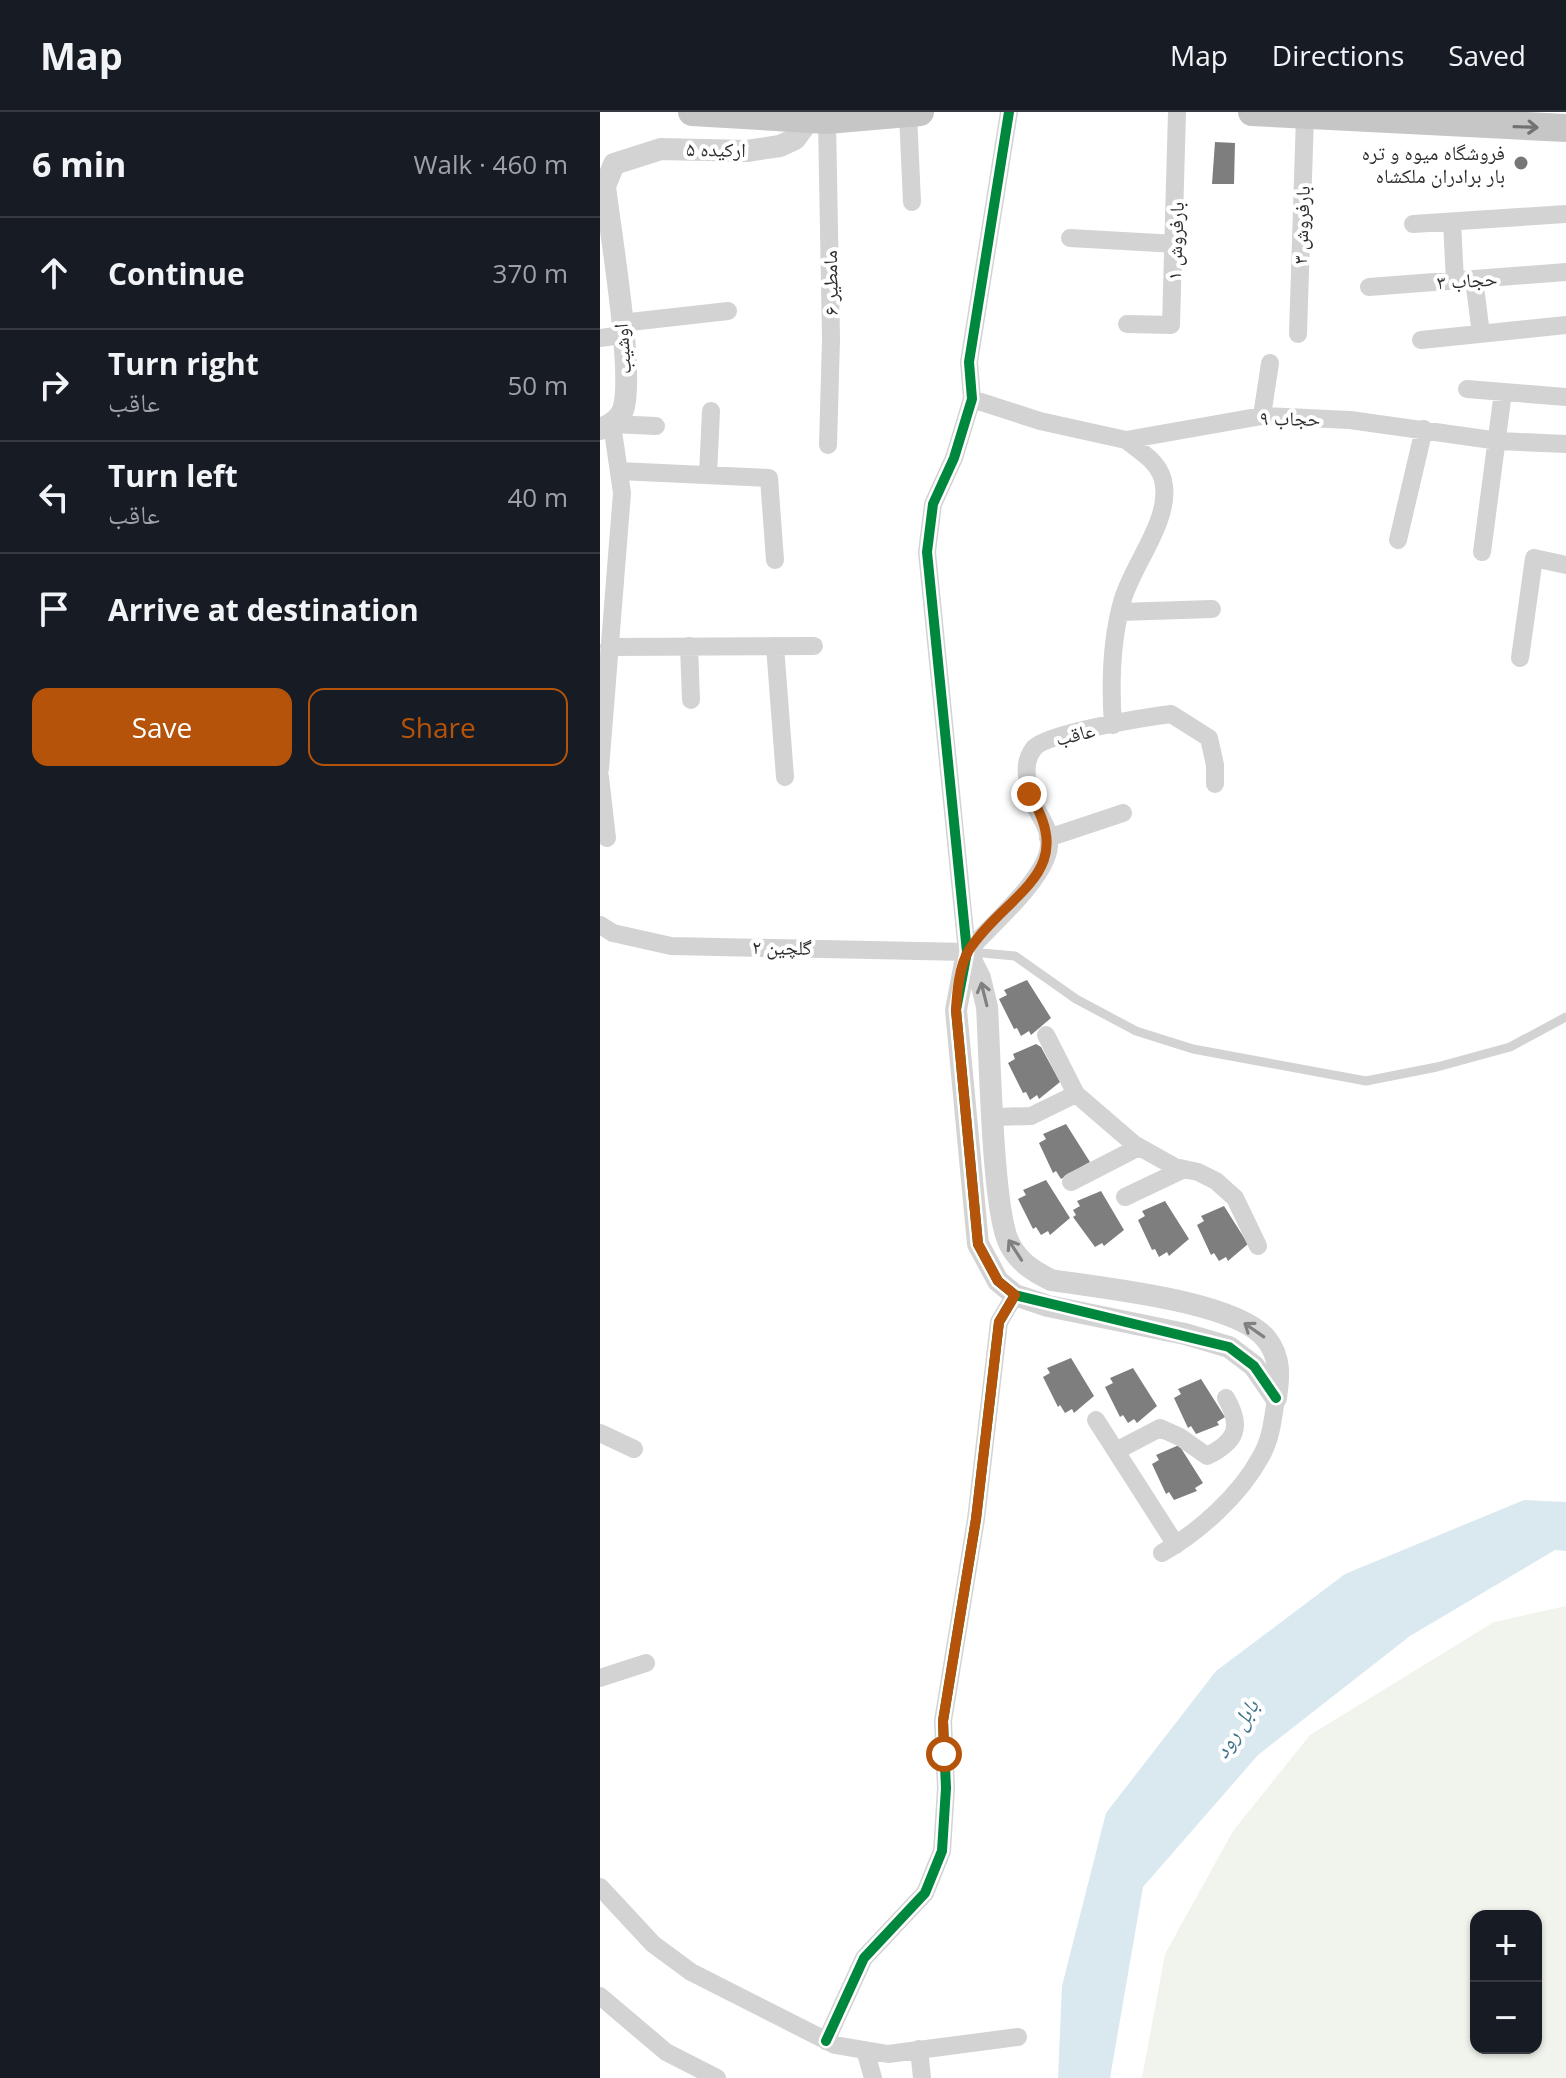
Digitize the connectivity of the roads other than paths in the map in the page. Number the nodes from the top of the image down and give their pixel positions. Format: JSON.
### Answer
{"nodes":[{"id":1,"x":692,"y":112,"type":"edge"},
{"id":2,"x":1009,"y":112,"type":"edge"},
{"id":3,"x":1177,"y":112,"type":"edge"},
{"id":4,"x":1252,"y":112,"type":"edge"},
{"id":5,"x":914,"y":113,"type":"edge"},
{"id":6,"x":1305,"y":116,"type":"junction"},
{"id":7,"x":818,"y":120,"type":"junction"},
{"id":8,"x":1566,"y":128,"type":"edge"},
{"id":9,"x":607,"y":164,"type":"edge"},
{"id":10,"x":603,"y":200,"type":"edge"},
{"id":11,"x":912,"y":202,"type":"dead end"},
{"id":12,"x":1566,"y":214,"type":"edge"},
{"id":13,"x":1452,"y":222,"type":"junction"},
{"id":14,"x":1413,"y":224,"type":"dead end"},
{"id":15,"x":1070,"y":238,"type":"dead end"},
{"id":16,"x":1176,"y":244,"type":"junction"},
{"id":17,"x":1566,"y":272,"type":"edge"},
{"id":18,"x":1464,"y":280,"type":"junction"},
{"id":19,"x":1369,"y":287,"type":"dead end"},
{"id":20,"x":728,"y":311,"type":"dead end"},
{"id":21,"x":1127,"y":324,"type":"dead end"},
{"id":22,"x":1566,"y":325,"type":"edge"},
{"id":23,"x":614,"y":332,"type":"edge"},
{"id":24,"x":1298,"y":334,"type":"dead end"},
{"id":25,"x":1481,"y":334,"type":"junction"},
{"id":26,"x":1421,"y":340,"type":"dead end"},
{"id":27,"x":1270,"y":363,"type":"dead end"},
{"id":28,"x":1467,"y":389,"type":"dead end"},
{"id":29,"x":1503,"y":392,"type":"junction"},
{"id":30,"x":1566,"y":397,"type":"edge"},
{"id":31,"x":972,"y":399,"type":"junction"},
{"id":32,"x":711,"y":411,"type":"dead end"},
{"id":33,"x":1262,"y":416,"type":"junction"},
{"id":34,"x":606,"y":426,"type":"edge"},
{"id":35,"x":656,"y":426,"type":"dead end"},
{"id":36,"x":1424,"y":429,"type":"junction"},
{"id":37,"x":1126,"y":440,"type":"junction"},
{"id":38,"x":1499,"y":441,"type":"junction"},
{"id":39,"x":1566,"y":444,"type":"edge"},
{"id":40,"x":828,"y":445,"type":"dead end"},
{"id":41,"x":619,"y":471,"type":"junction"},
{"id":42,"x":708,"y":475,"type":"junction"},
{"id":43,"x":1398,"y":540,"type":"dead end"},
{"id":44,"x":1482,"y":552,"type":"dead end"},
{"id":45,"x":775,"y":560,"type":"dead end"},
{"id":46,"x":1566,"y":565,"type":"edge"},
{"id":47,"x":1212,"y":609,"type":"dead end"},
{"id":48,"x":1120,"y":612,"type":"junction"},
{"id":49,"x":689,"y":646,"type":"junction"},
{"id":50,"x":775,"y":646,"type":"junction"},
{"id":51,"x":814,"y":646,"type":"dead end"},
{"id":52,"x":609,"y":647,"type":"junction"},
{"id":53,"x":1520,"y":658,"type":"dead end"},
{"id":54,"x":691,"y":700,"type":"dead end"},
{"id":55,"x":1113,"y":725,"type":"junction"},
{"id":56,"x":600,"y":765,"type":"edge"},
{"id":57,"x":600,"y":777,"type":"edge"},
{"id":58,"x":785,"y":777,"type":"dead end"},
{"id":59,"x":1215,"y":784,"type":"dead end"},
{"id":60,"x":1123,"y":813,"type":"dead end"},
{"id":61,"x":607,"y":838,"type":"dead end"},
{"id":62,"x":1048,"y":838,"type":"junction"},
{"id":63,"x":604,"y":934,"type":"edge"},
{"id":64,"x":967,"y":952,"type":"junction"},
{"id":65,"x":1566,"y":1017,"type":"edge"},
{"id":66,"x":1046,"y":1035,"type":"dead end"},
{"id":67,"x":1076,"y":1094,"type":"junction"},
{"id":68,"x":995,"y":1117,"type":"junction"},
{"id":69,"x":1139,"y":1147,"type":"junction"},
{"id":70,"x":1184,"y":1169,"type":"junction"},
{"id":71,"x":1071,"y":1182,"type":"dead end"},
{"id":72,"x":974,"y":1191,"type":"junction"},
{"id":73,"x":999,"y":1193,"type":"junction"},
{"id":74,"x":1125,"y":1197,"type":"dead end"},
{"id":75,"x":1258,"y":1246,"type":"dead end"},
{"id":76,"x":1015,"y":1295,"type":"junction"},
{"id":77,"x":1226,"y":1398,"type":"dead end"},
{"id":78,"x":1276,"y":1398,"type":"junction"},
{"id":79,"x":1096,"y":1420,"type":"dead end"},
{"id":80,"x":600,"y":1433,"type":"edge"},
{"id":81,"x":634,"y":1449,"type":"dead end"},
{"id":82,"x":1116,"y":1451,"type":"junction"},
{"id":83,"x":646,"y":1663,"type":"dead end"},
{"id":84,"x":600,"y":1678,"type":"edge"},
{"id":85,"x":600,"y":1887,"type":"edge"},
{"id":86,"x":600,"y":1996,"type":"edge"},
{"id":87,"x":1018,"y":2037,"type":"dead end"},
{"id":88,"x":826,"y":2041,"type":"junction"},
{"id":89,"x":919,"y":2049,"type":"junction"},
{"id":90,"x":865,"y":2050,"type":"junction"},
{"id":91,"x":697,"y":2073,"type":"edge"},
{"id":92,"x":717,"y":2078,"type":"edge"},
{"id":93,"x":873,"y":2078,"type":"edge"},
{"id":94,"x":922,"y":2078,"type":"edge"}],
"edges":[{"from":1,"to":7,"type":"main road"},
{"from":2,"to":31,"type":"street"},
{"from":3,"to":16,"type":"street","name":"بارفروش ۱"},
{"from":4,"to":6,"type":"main road"},
{"from":5,"to":7,"type":"main road"},
{"from":5,"to":11,"type":"street"},
{"from":6,"to":8,"type":"main road","one_way":true},
{"from":6,"to":24,"type":"street","name":"بارفروش ۳"},
{"from":7,"to":9,"type":"street","name":"ارکیده ۵"},
{"from":7,"to":40,"type":"street","name":"مامطیر ۶"},
{"from":9,"to":10,"type":"street","name":"اوشیب"},
{"from":10,"to":23,"type":"street","name":"اوشیب"},
{"from":12,"to":13,"type":"street"},
{"from":13,"to":14,"type":"street"},
{"from":13,"to":18,"type":"street"},
{"from":15,"to":16,"type":"street"},
{"from":16,"to":21,"type":"street","name":"بارفروش ۱"},
{"from":17,"to":18,"type":"street","name":"حجاب ۳"},
{"from":18,"to":19,"type":"street","name":"حجاب ۳"},
{"from":18,"to":25,"type":"street"},
{"from":20,"to":23,"type":"street"},
{"from":22,"to":25,"type":"street"},
{"from":23,"to":34,"type":"street","name":"اوشیب"},
{"from":25,"to":26,"type":"street"},
{"from":27,"to":33,"type":"street"},
{"from":28,"to":29,"type":"street"},
{"from":29,"to":30,"type":"street"},
{"from":29,"to":38,"type":"street"},
{"from":31,"to":37,"type":"street","name":"حجاب ۹"},
{"from":31,"to":64,"type":"street"},
{"from":32,"to":42,"type":"street"},
{"from":33,"to":36,"type":"street","name":"حجاب ۹"},
{"from":33,"to":37,"type":"street","name":"حجاب ۹"},
{"from":34,"to":35,"type":"street"},
{"from":34,"to":41,"type":"street"},
{"from":36,"to":38,"type":"street","name":"حجاب ۹"},
{"from":36,"to":43,"type":"street"},
{"from":37,"to":48,"type":"street"},
{"from":38,"to":39,"type":"street","name":"حجاب ۹"},
{"from":38,"to":44,"type":"street"},
{"from":41,"to":42,"type":"street"},
{"from":41,"to":52,"type":"street"},
{"from":42,"to":45,"type":"street"},
{"from":46,"to":53,"type":"street"},
{"from":47,"to":48,"type":"street"},
{"from":48,"to":55,"type":"street"},
{"from":49,"to":50,"type":"street"},
{"from":49,"to":52,"type":"street"},
{"from":49,"to":54,"type":"street"},
{"from":50,"to":51,"type":"street"},
{"from":50,"to":58,"type":"street"},
{"from":52,"to":56,"type":"street"},
{"from":55,"to":59,"type":"street","name":"عاقب"},
{"from":55,"to":62,"type":"street","name":"عاقب"},
{"from":57,"to":61,"type":"street"},
{"from":60,"to":62,"type":"street"},
{"from":62,"to":64,"type":"street"},
{"from":63,"to":64,"type":"street","name":"گلچین ۲"},
{"from":64,"to":65,"type":"lane"},
{"from":68,"to":64,"type":"street","one_way":true},
{"from":64,"to":72,"type":"street"},
{"from":66,"to":67,"type":"street"},
{"from":67,"to":68,"type":"street"},
{"from":67,"to":69,"type":"street"},
{"from":68,"to":73,"type":"street"},
{"from":69,"to":70,"type":"street"},
{"from":69,"to":71,"type":"street"},
{"from":70,"to":74,"type":"street"},
{"from":70,"to":75,"type":"street"},
{"from":72,"to":73,"type":"street"},
{"from":72,"to":76,"type":"street"},
{"from":78,"to":73,"type":"street","one_way":true},
{"from":76,"to":78,"type":"street"},
{"from":76,"to":88,"type":"street"},
{"from":77,"to":82,"type":"street"},
{"from":78,"to":82,"type":"street"},
{"from":79,"to":82,"type":"street"},
{"from":80,"to":81,"type":"street"},
{"from":83,"to":84,"type":"street"},
{"from":85,"to":88,"type":"street"},
{"from":86,"to":91,"type":"street"},
{"from":87,"to":89,"type":"street"},
{"from":88,"to":90,"type":"street"},
{"from":89,"to":90,"type":"street"},
{"from":89,"to":94,"type":"street"},
{"from":90,"to":93,"type":"street"},
{"from":91,"to":92,"type":"street"}]}
